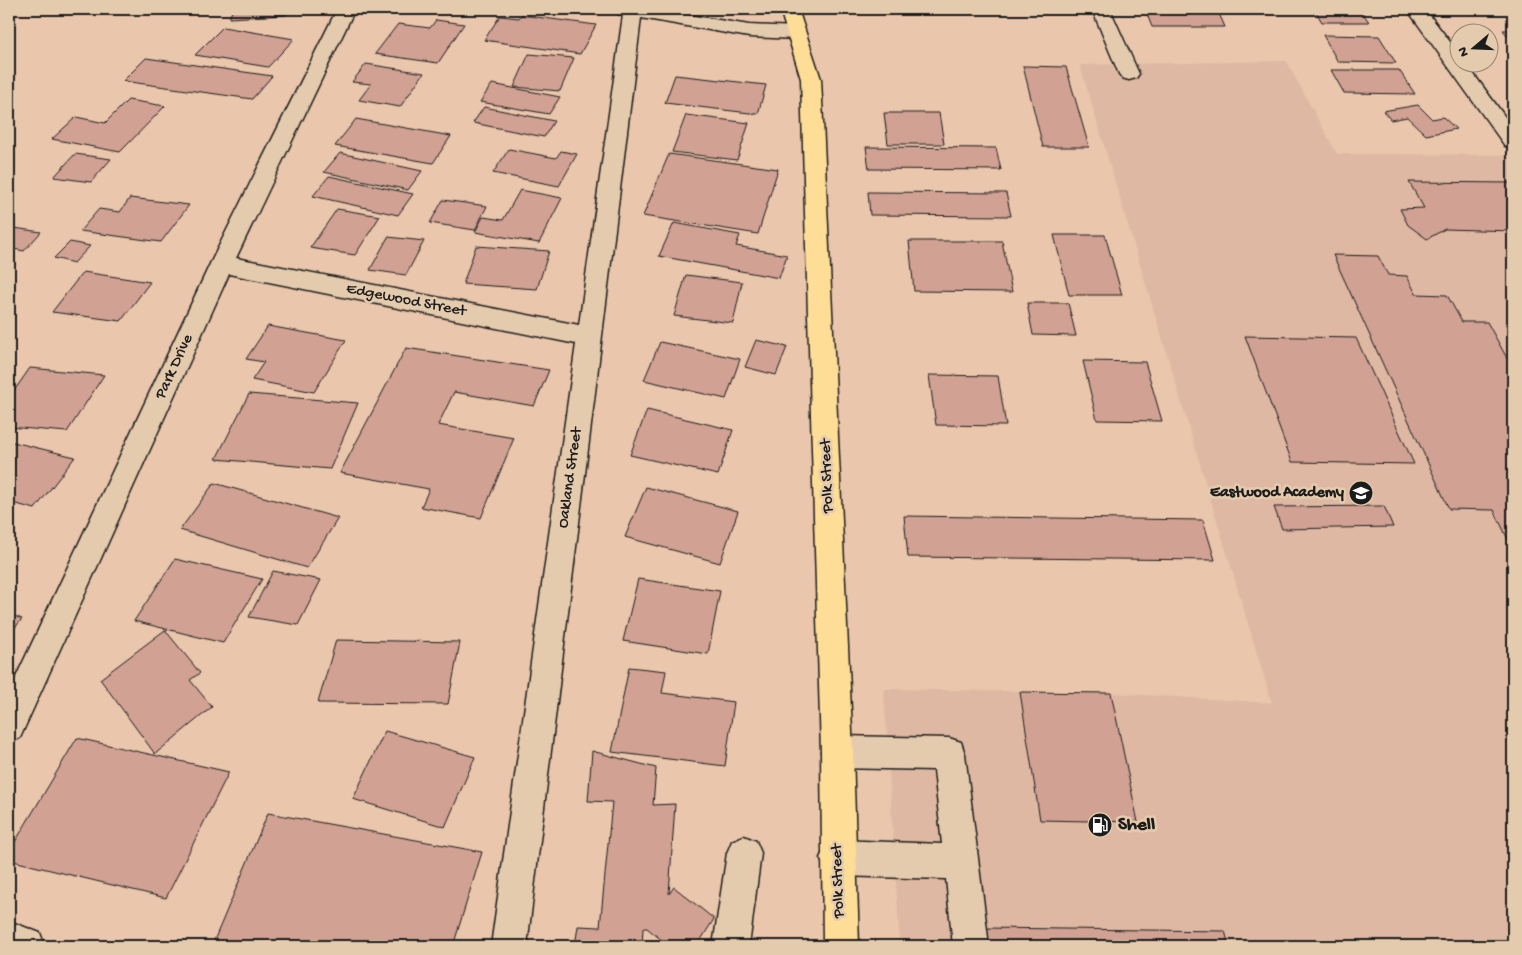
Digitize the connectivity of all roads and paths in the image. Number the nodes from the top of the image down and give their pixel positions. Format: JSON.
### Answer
{"nodes":[{"id":1,"x":346,"y":9,"type":"edge"},
{"id":2,"x":1101,"y":9,"type":"edge"},
{"id":3,"x":1416,"y":9,"type":"edge"},
{"id":4,"x":627,"y":10,"type":"edge"},
{"id":5,"x":793,"y":21,"type":"edge"},
{"id":6,"x":1129,"y":74,"type":"dead end"},
{"id":7,"x":1512,"y":141,"type":"edge"},
{"id":8,"x":222,"y":264,"type":"junction"},
{"id":9,"x":590,"y":338,"type":"junction"},
{"id":10,"x":9,"y":727,"type":"edge"},
{"id":11,"x":837,"y":752,"type":"junction"},
{"id":12,"x":744,"y":853,"type":"dead end"},
{"id":13,"x":838,"y":858,"type":"junction"},
{"id":14,"x":962,"y":862,"type":"junction"},
{"id":15,"x":9,"y":939,"type":"edge"},
{"id":16,"x":27,"y":946,"type":"edge"},
{"id":17,"x":509,"y":946,"type":"edge"},
{"id":18,"x":731,"y":946,"type":"edge"},
{"id":19,"x":840,"y":946,"type":"edge"},
{"id":20,"x":971,"y":946,"type":"edge"}],
"edges":[{"from":1,"to":8,"type":"street","name":"Park Drive"},
{"from":2,"to":6,"type":"street"},
{"from":3,"to":7,"type":"street"},
{"from":4,"to":5,"type":"street"},
{"from":4,"to":9,"type":"street","name":"Oakland Street"},
{"from":5,"to":11,"type":"main road","name":"Polk Street"},
{"from":8,"to":9,"type":"street","name":"Edgewood Street"},
{"from":8,"to":10,"type":"street","name":"Park Drive"},
{"from":9,"to":17,"type":"street","name":"Oakland Street"},
{"from":11,"to":13,"type":"main road","name":"Polk Street"},
{"from":11,"to":14,"type":"street"},
{"from":12,"to":18,"type":"street"},
{"from":13,"to":14,"type":"street"},
{"from":13,"to":19,"type":"main road","name":"Polk Street"},
{"from":14,"to":20,"type":"street"},
{"from":15,"to":16,"type":"street"}]}
